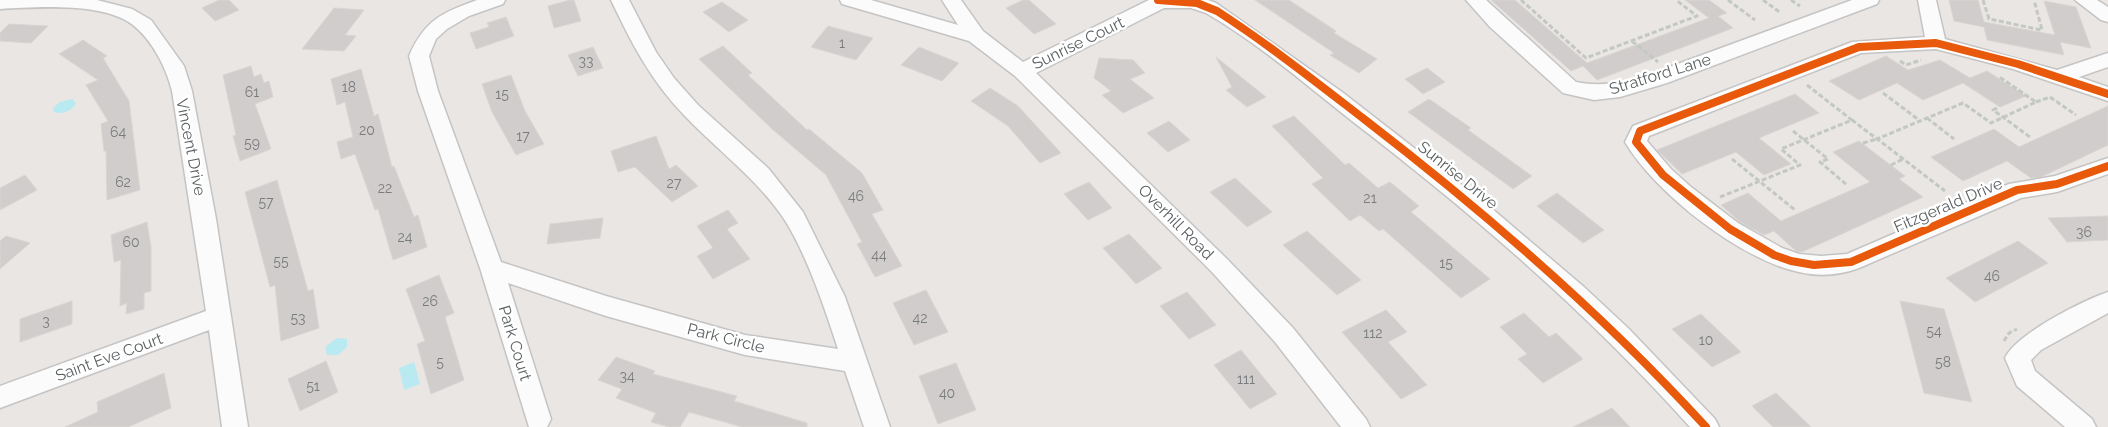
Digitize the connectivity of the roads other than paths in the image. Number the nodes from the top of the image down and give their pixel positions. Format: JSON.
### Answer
{"nodes":[{"id":1,"x":496,"y":0,"type":"edge"},
{"id":2,"x":620,"y":0,"type":"edge"},
{"id":3,"x":849,"y":0,"type":"edge"},
{"id":4,"x":951,"y":0,"type":"edge"},
{"id":5,"x":1475,"y":0,"type":"edge"},
{"id":6,"x":1870,"y":0,"type":"edge"},
{"id":7,"x":1927,"y":0,"type":"edge"},
{"id":8,"x":2084,"y":0,"type":"edge"},
{"id":9,"x":100,"y":1,"type":"edge"},
{"id":10,"x":1160,"y":1,"type":"edge"},
{"id":11,"x":0,"y":3,"type":"edge"},
{"id":12,"x":2108,"y":16,"type":"edge"},
{"id":13,"x":976,"y":36,"type":"junction"},
{"id":14,"x":1930,"y":51,"type":"junction"},
{"id":15,"x":2108,"y":60,"type":"edge"},
{"id":16,"x":1022,"y":71,"type":"junction"},
{"id":17,"x":2057,"y":77,"type":"junction"},
{"id":18,"x":2108,"y":94,"type":"edge"},
{"id":19,"x":2108,"y":166,"type":"edge"},
{"id":20,"x":492,"y":268,"type":"junction"},
{"id":21,"x":2108,"y":302,"type":"edge"},
{"id":22,"x":218,"y":317,"type":"junction"},
{"id":23,"x":855,"y":362,"type":"junction"},
{"id":24,"x":0,"y":397,"type":"edge"},
{"id":25,"x":538,"y":419,"type":"dead end"},
{"id":26,"x":235,"y":427,"type":"edge"},
{"id":27,"x":877,"y":427,"type":"edge"},
{"id":28,"x":1357,"y":427,"type":"edge"},
{"id":29,"x":1706,"y":427,"type":"edge"},
{"id":30,"x":2083,"y":427,"type":"edge"}],
"edges":[{"from":1,"to":20,"type":"street"},
{"from":2,"to":23,"type":"street"},
{"from":3,"to":13,"type":"street"},
{"from":4,"to":13,"type":"street"},
{"from":5,"to":6,"type":"street","name":"Stratford Lane"},
{"from":7,"to":14,"type":"street"},
{"from":8,"to":12,"type":"street"},
{"from":9,"to":11,"type":"street","name":"Vincent Drive"},
{"from":9,"to":22,"type":"street","name":"Vincent Drive"},
{"from":10,"to":16,"type":"street","name":"Sunrise Court"},
{"from":10,"to":29,"type":"street","name":"Sunrise Drive"},
{"from":13,"to":16,"type":"street","name":"Overhill Road"},
{"from":14,"to":17,"type":"street"},
{"from":14,"to":19,"type":"street","name":"Fitzgerald Drive"},
{"from":15,"to":17,"type":"street"},
{"from":16,"to":28,"type":"street","name":"Overhill Road"},
{"from":17,"to":18,"type":"street"},
{"from":20,"to":23,"type":"street","name":"Park Circle"},
{"from":20,"to":25,"type":"street","name":"Park Court"},
{"from":21,"to":30,"type":"street"},
{"from":22,"to":24,"type":"street","name":"Saint Eve Court"},
{"from":22,"to":26,"type":"street","name":"Vincent Drive"},
{"from":23,"to":27,"type":"street"}]}
